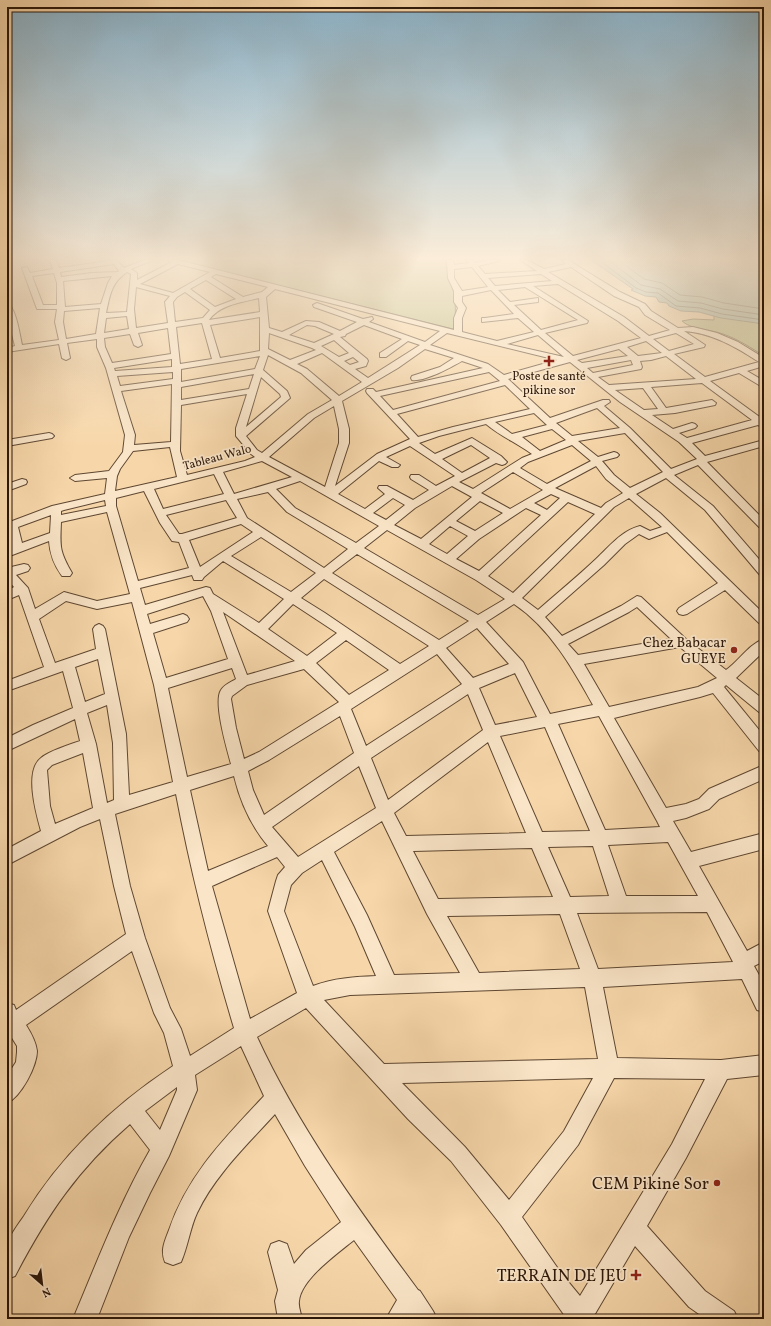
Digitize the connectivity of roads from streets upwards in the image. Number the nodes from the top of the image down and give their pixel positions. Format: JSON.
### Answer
{"nodes":[{"id":1,"x":206,"y":321,"type":"edge"},
{"id":2,"x":12,"y":322,"type":"edge"},
{"id":3,"x":58,"y":322,"type":"edge"},
{"id":4,"x":101,"y":322,"type":"edge"},
{"id":5,"x":131,"y":322,"type":"edge"},
{"id":6,"x":196,"y":322,"type":"edge"},
{"id":7,"x":256,"y":322,"type":"edge"},
{"id":8,"x":256,"y":322,"type":"edge"},
{"id":9,"x":265,"y":322,"type":"edge"},
{"id":10,"x":364,"y":322,"type":"joint"},
{"id":11,"x":416,"y":322,"type":"edge"},
{"id":12,"x":458,"y":322,"type":"edge"},
{"id":13,"x":529,"y":322,"type":"edge"},
{"id":14,"x":581,"y":322,"type":"edge"},
{"id":15,"x":624,"y":322,"type":"edge"},
{"id":16,"x":663,"y":322,"type":"edge"},
{"id":17,"x":171,"y":324,"type":"junction"},
{"id":18,"x":265,"y":325,"type":"junction"},
{"id":19,"x":295,"y":328,"type":"junction"},
{"id":20,"x":132,"y":330,"type":"junction"},
{"id":21,"x":447,"y":330,"type":"junction"},
{"id":22,"x":676,"y":330,"type":"junction"},
{"id":23,"x":458,"y":332,"type":"junction"},
{"id":24,"x":541,"y":333,"type":"junction"},
{"id":25,"x":282,"y":334,"type":"junction"},
{"id":26,"x":99,"y":335,"type":"junction"},
{"id":27,"x":338,"y":335,"type":"junction"},
{"id":28,"x":408,"y":338,"type":"junction"},
{"id":29,"x":647,"y":338,"type":"junction"},
{"id":30,"x":16,"y":340,"type":"junction"},
{"id":31,"x":62,"y":341,"type":"junction"},
{"id":32,"x":300,"y":341,"type":"junction"},
{"id":33,"x":7,"y":342,"type":"edge"},
{"id":34,"x":498,"y":343,"type":"junction"},
{"id":35,"x":138,"y":345,"type":"dead end"},
{"id":36,"x":425,"y":345,"type":"junction"},
{"id":37,"x":620,"y":345,"type":"junction"},
{"id":38,"x":315,"y":346,"type":"junction"},
{"id":39,"x":19,"y":348,"type":"junction"},
{"id":40,"x":7,"y":350,"type":"edge"},
{"id":41,"x":323,"y":350,"type":"junction"},
{"id":42,"x":274,"y":351,"type":"junction"},
{"id":43,"x":354,"y":354,"type":"junction"},
{"id":44,"x":670,"y":354,"type":"junction"},
{"id":45,"x":383,"y":355,"type":"dead end"},
{"id":46,"x":176,"y":356,"type":"junction"},
{"id":47,"x":66,"y":358,"type":"dead end"},
{"id":48,"x":461,"y":358,"type":"junction"},
{"id":49,"x":635,"y":358,"type":"junction"},
{"id":50,"x":569,"y":359,"type":"junction"},
{"id":51,"x":338,"y":360,"type":"junction"},
{"id":52,"x":217,"y":361,"type":"junction"},
{"id":53,"x":764,"y":362,"type":"edge"},
{"id":54,"x":291,"y":363,"type":"junction"},
{"id":55,"x":581,"y":366,"type":"junction"},
{"id":56,"x":176,"y":368,"type":"junction"},
{"id":57,"x":349,"y":368,"type":"junction"},
{"id":58,"x":490,"y":368,"type":"junction"},
{"id":59,"x":632,"y":368,"type":"junction"},
{"id":60,"x":111,"y":370,"type":"junction"},
{"id":61,"x":740,"y":370,"type":"junction"},
{"id":62,"x":259,"y":371,"type":"junction"},
{"id":63,"x":593,"y":375,"type":"junction"},
{"id":64,"x":504,"y":380,"type":"junction"},
{"id":65,"x":705,"y":380,"type":"junction"},
{"id":66,"x":177,"y":383,"type":"junction"},
{"id":67,"x":365,"y":383,"type":"junction"},
{"id":68,"x":644,"y":385,"type":"junction"},
{"id":69,"x":764,"y":385,"type":"edge"},
{"id":70,"x":607,"y":388,"type":"junction"},
{"id":71,"x":117,"y":389,"type":"junction"},
{"id":72,"x":398,"y":389,"type":"junction"},
{"id":73,"x":252,"y":391,"type":"junction"},
{"id":74,"x":375,"y":395,"type":"junction"},
{"id":75,"x":619,"y":397,"type":"junction"},
{"id":76,"x":692,"y":398,"type":"dead end"},
{"id":77,"x":337,"y":399,"type":"junction"},
{"id":78,"x":712,"y":402,"type":"dead end"},
{"id":79,"x":176,"y":404,"type":"junction"},
{"id":80,"x":598,"y":405,"type":"junction"},
{"id":81,"x":700,"y":406,"type":"junction"},
{"id":82,"x":536,"y":410,"type":"junction"},
{"id":83,"x":664,"y":411,"type":"junction"},
{"id":84,"x":392,"y":413,"type":"junction"},
{"id":85,"x":643,"y":413,"type":"junction"},
{"id":86,"x":709,"y":414,"type":"dead end"},
{"id":87,"x":489,"y":422,"type":"junction"},
{"id":88,"x":762,"y":422,"type":"edge"},
{"id":89,"x":551,"y":424,"type":"junction"},
{"id":90,"x":692,"y":426,"type":"dead end"},
{"id":91,"x":627,"y":430,"type":"junction"},
{"id":92,"x":672,"y":432,"type":"junction"},
{"id":93,"x":50,"y":436,"type":"dead end"},
{"id":94,"x":241,"y":436,"type":"junction"},
{"id":95,"x":511,"y":437,"type":"junction"},
{"id":96,"x":572,"y":440,"type":"junction"},
{"id":97,"x":414,"y":441,"type":"junction"},
{"id":98,"x":684,"y":442,"type":"junction"},
{"id":99,"x":7,"y":443,"type":"edge"},
{"id":100,"x":175,"y":444,"type":"junction"},
{"id":101,"x":764,"y":444,"type":"edge"},
{"id":102,"x":129,"y":448,"type":"junction"},
{"id":103,"x":539,"y":454,"type":"junction"},
{"id":104,"x":614,"y":455,"type":"dead end"},
{"id":105,"x":263,"y":457,"type":"junction"},
{"id":106,"x":379,"y":457,"type":"junction"},
{"id":107,"x":435,"y":458,"type":"junction"},
{"id":108,"x":498,"y":458,"type":"junction"},
{"id":109,"x":701,"y":460,"type":"junction"},
{"id":110,"x":596,"y":461,"type":"junction"},
{"id":111,"x":395,"y":465,"type":"dead end"},
{"id":112,"x":513,"y":468,"type":"junction"},
{"id":113,"x":218,"y":471,"type":"junction"},
{"id":114,"x":112,"y":474,"type":"junction"},
{"id":115,"x":668,"y":474,"type":"junction"},
{"id":116,"x":415,"y":477,"type":"dead end"},
{"id":117,"x":75,"y":478,"type":"dead end"},
{"id":118,"x":300,"y":478,"type":"junction"},
{"id":119,"x":183,"y":479,"type":"junction"},
{"id":120,"x":457,"y":479,"type":"junction"},
{"id":121,"x":22,"y":482,"type":"dead end"},
{"id":122,"x":7,"y":483,"type":"edge"},
{"id":123,"x":7,"y":488,"type":"edge"},
{"id":124,"x":148,"y":488,"type":"junction"},
{"id":125,"x":270,"y":488,"type":"junction"},
{"id":126,"x":383,"y":488,"type":"dead end"},
{"id":127,"x":549,"y":489,"type":"junction"},
{"id":128,"x":436,"y":490,"type":"junction"},
{"id":129,"x":330,"y":492,"type":"junction"},
{"id":130,"x":630,"y":492,"type":"junction"},
{"id":131,"x":393,"y":493,"type":"junction"},
{"id":132,"x":476,"y":495,"type":"junction"},
{"id":133,"x":567,"y":496,"type":"junction"},
{"id":134,"x":230,"y":497,"type":"junction"},
{"id":135,"x":110,"y":502,"type":"junction"},
{"id":136,"x":526,"y":503,"type":"junction"},
{"id":137,"x":413,"y":505,"type":"junction"},
{"id":138,"x":602,"y":512,"type":"junction"},
{"id":139,"x":160,"y":513,"type":"junction"},
{"id":140,"x":366,"y":513,"type":"junction"},
{"id":141,"x":510,"y":513,"type":"junction"},
{"id":142,"x":56,"y":514,"type":"junction"},
{"id":143,"x":548,"y":515,"type":"junction"},
{"id":144,"x":243,"y":520,"type":"junction"},
{"id":145,"x":762,"y":520,"type":"edge"},
{"id":146,"x":449,"y":521,"type":"junction"},
{"id":147,"x":386,"y":525,"type":"junction"},
{"id":148,"x":10,"y":526,"type":"edge"},
{"id":149,"x":670,"y":528,"type":"junction"},
{"id":150,"x":260,"y":532,"type":"junction"},
{"id":151,"x":55,"y":535,"type":"junction"},
{"id":152,"x":475,"y":536,"type":"junction"},
{"id":153,"x":183,"y":538,"type":"junction"},
{"id":154,"x":422,"y":544,"type":"junction"},
{"id":155,"x":356,"y":548,"type":"junction"},
{"id":156,"x":18,"y":549,"type":"junction"},
{"id":157,"x":7,"y":553,"type":"edge"},
{"id":158,"x":224,"y":556,"type":"junction"},
{"id":159,"x":448,"y":559,"type":"junction"},
{"id":160,"x":24,"y":568,"type":"dead end"},
{"id":161,"x":197,"y":572,"type":"junction"},
{"id":162,"x":764,"y":572,"type":"edge"},
{"id":163,"x":8,"y":573,"type":"edge"},
{"id":164,"x":66,"y":573,"type":"dead end"},
{"id":165,"x":324,"y":573,"type":"junction"},
{"id":166,"x":480,"y":577,"type":"junction"},
{"id":167,"x":726,"y":584,"type":"junction"},
{"id":168,"x":22,"y":588,"type":"junction"},
{"id":169,"x":208,"y":594,"type":"junction"},
{"id":170,"x":7,"y":596,"type":"edge"},
{"id":171,"x":136,"y":598,"type":"junction"},
{"id":172,"x":515,"y":598,"type":"junction"},
{"id":173,"x":291,"y":599,"type":"junction"},
{"id":174,"x":683,"y":611,"type":"dead end"},
{"id":175,"x":32,"y":617,"type":"junction"},
{"id":176,"x":538,"y":617,"type":"junction"},
{"id":177,"x":183,"y":619,"type":"dead end"},
{"id":178,"x":764,"y":621,"type":"edge"},
{"id":179,"x":478,"y":622,"type":"junction"},
{"id":180,"x":99,"y":629,"type":"dead end"},
{"id":181,"x":146,"y":630,"type":"junction"},
{"id":182,"x":259,"y":630,"type":"junction"},
{"id":183,"x":346,"y":634,"type":"junction"},
{"id":184,"x":561,"y":642,"type":"junction"},
{"id":185,"x":682,"y":642,"type":"junction"},
{"id":186,"x":764,"y":644,"type":"edge"},
{"id":187,"x":439,"y":647,"type":"junction"},
{"id":188,"x":102,"y":652,"type":"junction"},
{"id":189,"x":574,"y":661,"type":"junction"},
{"id":190,"x":236,"y":662,"type":"junction"},
{"id":191,"x":307,"y":663,"type":"junction"},
{"id":192,"x":68,"y":665,"type":"junction"},
{"id":193,"x":518,"y":666,"type":"junction"},
{"id":194,"x":52,"y":671,"type":"junction"},
{"id":195,"x":400,"y":671,"type":"junction"},
{"id":196,"x":243,"y":681,"type":"junction"},
{"id":197,"x":720,"y":682,"type":"junction"},
{"id":198,"x":161,"y":685,"type":"junction"},
{"id":199,"x":471,"y":685,"type":"junction"},
{"id":200,"x":7,"y":686,"type":"edge"},
{"id":201,"x":113,"y":697,"type":"junction"},
{"id":202,"x":346,"y":705,"type":"junction"},
{"id":203,"x":764,"y":708,"type":"edge"},
{"id":204,"x":80,"y":710,"type":"junction"},
{"id":205,"x":604,"y":712,"type":"junction"},
{"id":206,"x":548,"y":721,"type":"junction"},
{"id":207,"x":491,"y":732,"type":"junction"},
{"id":208,"x":89,"y":744,"type":"junction"},
{"id":209,"x":7,"y":745,"type":"edge"},
{"id":210,"x":764,"y":747,"type":"edge"},
{"id":211,"x":362,"y":756,"type":"junction"},
{"id":212,"x":240,"y":768,"type":"junction"},
{"id":213,"x":764,"y":772,"type":"edge"},
{"id":214,"x":180,"y":786,"type":"junction"},
{"id":215,"x":110,"y":809,"type":"junction"},
{"id":216,"x":385,"y":811,"type":"junction"},
{"id":217,"x":662,"y":816,"type":"junction"},
{"id":218,"x":261,"y":826,"type":"junction"},
{"id":219,"x":50,"y":834,"type":"junction"},
{"id":220,"x":672,"y":834,"type":"junction"},
{"id":221,"x":599,"y":838,"type":"junction"},
{"id":222,"x":537,"y":839,"type":"junction"},
{"id":223,"x":764,"y":841,"type":"edge"},
{"id":224,"x":401,"y":844,"type":"junction"},
{"id":225,"x":280,"y":848,"type":"junction"},
{"id":226,"x":325,"y":850,"type":"junction"},
{"id":227,"x":7,"y":857,"type":"edge"},
{"id":228,"x":687,"y":860,"type":"junction"},
{"id":229,"x":296,"y":868,"type":"junction"},
{"id":230,"x":203,"y":882,"type":"junction"},
{"id":231,"x":620,"y":904,"type":"junction"},
{"id":232,"x":711,"y":904,"type":"junction"},
{"id":233,"x":564,"y":905,"type":"junction"},
{"id":234,"x":433,"y":908,"type":"junction"},
{"id":235,"x":136,"y":938,"type":"junction"},
{"id":236,"x":764,"y":951,"type":"edge"},
{"id":237,"x":745,"y":966,"type":"junction"},
{"id":238,"x":592,"y":978,"type":"junction"},
{"id":239,"x":474,"y":981,"type":"junction"},
{"id":240,"x":389,"y":984,"type":"junction"},
{"id":241,"x":308,"y":997,"type":"junction"},
{"id":242,"x":764,"y":1003,"type":"edge"},
{"id":243,"x":10,"y":1018,"type":"edge"},
{"id":244,"x":245,"y":1033,"type":"junction"},
{"id":245,"x":764,"y":1065,"type":"edge"},
{"id":246,"x":609,"y":1068,"type":"junction"},
{"id":247,"x":184,"y":1069,"type":"junction"},
{"id":248,"x":722,"y":1070,"type":"junction"},
{"id":249,"x":382,"y":1074,"type":"junction"},
{"id":250,"x":7,"y":1093,"type":"edge"},
{"id":251,"x":276,"y":1098,"type":"junction"},
{"id":252,"x":131,"y":1109,"type":"junction"},
{"id":253,"x":162,"y":1149,"type":"junction"},
{"id":254,"x":509,"y":1217,"type":"junction"},
{"id":255,"x":356,"y":1224,"type":"junction"},
{"id":256,"x":634,"y":1228,"type":"junction"},
{"id":257,"x":279,"y":1252,"type":"dead end"},
{"id":258,"x":173,"y":1254,"type":"dead end"},
{"id":259,"x":7,"y":1268,"type":"edge"},
{"id":260,"x":290,"y":1291,"type":"junction"},
{"id":261,"x":412,"y":1298,"type":"junction"},
{"id":262,"x":580,"y":1318,"type":"edge"},
{"id":263,"x":85,"y":1319,"type":"edge"},
{"id":264,"x":290,"y":1319,"type":"edge"},
{"id":265,"x":398,"y":1319,"type":"edge"},
{"id":266,"x":426,"y":1319,"type":"edge"},
{"id":267,"x":726,"y":1319,"type":"edge"}],
"edges":[{"from":1,"to":52,"type":"street"},
{"from":2,"to":30,"type":"street"},
{"from":3,"to":31,"type":"street"},
{"from":4,"to":26,"type":"street"},
{"from":5,"to":20,"type":"street"},
{"from":6,"to":17,"type":"street"},
{"from":7,"to":18,"type":"street"},
{"from":8,"to":18,"type":"street"},
{"from":9,"to":18,"type":"street"},
{"from":10,"to":27,"type":"street"},
{"from":10,"to":28,"type":"street"},
{"from":11,"to":21,"type":"street"},
{"from":12,"to":23,"type":"street"},
{"from":13,"to":24,"type":"street"},
{"from":14,"to":24,"type":"street"},
{"from":15,"to":29,"type":"street"},
{"from":16,"to":22,"type":"street"},
{"from":17,"to":20,"type":"street"},
{"from":17,"to":46,"type":"street"},
{"from":18,"to":19,"type":"street"},
{"from":18,"to":25,"type":"street"},
{"from":18,"to":42,"type":"street"},
{"from":19,"to":25,"type":"street"},
{"from":19,"to":27,"type":"street"},
{"from":20,"to":26,"type":"street"},
{"from":20,"to":35,"type":"street"},
{"from":21,"to":23,"type":"street"},
{"from":21,"to":36,"type":"street","name":"Tableau Walo"},
{"from":22,"to":29,"type":"street"},
{"from":22,"to":44,"type":"street"},
{"from":22,"to":53,"type":"street"},
{"from":23,"to":34,"type":"street"},
{"from":24,"to":34,"type":"street"},
{"from":24,"to":50,"type":"street"},
{"from":25,"to":32,"type":"street"},
{"from":26,"to":31,"type":"street"},
{"from":26,"to":60,"type":"street"},
{"from":27,"to":38,"type":"street"},
{"from":27,"to":43,"type":"street"},
{"from":28,"to":36,"type":"street"},
{"from":28,"to":45,"type":"street"},
{"from":29,"to":37,"type":"street"},
{"from":29,"to":44,"type":"street"},
{"from":30,"to":33,"type":"street"},
{"from":30,"to":39,"type":"street"},
{"from":31,"to":39,"type":"street"},
{"from":31,"to":47,"type":"street"},
{"from":32,"to":38,"type":"street"},
{"from":32,"to":42,"type":"street"},
{"from":34,"to":50,"type":"street"},
{"from":36,"to":48,"type":"street"},
{"from":36,"to":67,"type":"street","name":"Tableau Walo"},
{"from":37,"to":49,"type":"street"},
{"from":37,"to":50,"type":"street"},
{"from":38,"to":41,"type":"street"},
{"from":39,"to":40,"type":"street"},
{"from":41,"to":51,"type":"street"},
{"from":41,"to":54,"type":"street"},
{"from":42,"to":52,"type":"street"},
{"from":42,"to":54,"type":"street"},
{"from":42,"to":62,"type":"street"},
{"from":43,"to":51,"type":"street"},
{"from":43,"to":57,"type":"street"},
{"from":44,"to":49,"type":"street"},
{"from":44,"to":65,"type":"street"},
{"from":46,"to":56,"type":"street"},
{"from":46,"to":60,"type":"street"},
{"from":48,"to":58,"type":"street"},
{"from":48,"to":72,"type":"street"},
{"from":49,"to":55,"type":"street"},
{"from":49,"to":59,"type":"street"},
{"from":50,"to":55,"type":"street"},
{"from":50,"to":64,"type":"street"},
{"from":51,"to":57,"type":"street"},
{"from":52,"to":56,"type":"street"},
{"from":53,"to":61,"type":"street"},
{"from":54,"to":77,"type":"street"},
{"from":55,"to":63,"type":"street"},
{"from":56,"to":60,"type":"street"},
{"from":56,"to":66,"type":"street"},
{"from":57,"to":67,"type":"street"},
{"from":58,"to":64,"type":"street"},
{"from":58,"to":72,"type":"street"},
{"from":59,"to":63,"type":"street"},
{"from":59,"to":68,"type":"street"},
{"from":60,"to":71,"type":"street"},
{"from":61,"to":65,"type":"street"},
{"from":61,"to":69,"type":"street"},
{"from":62,"to":66,"type":"street"},
{"from":62,"to":73,"type":"street"},
{"from":62,"to":94,"type":"street"},
{"from":63,"to":70,"type":"street"},
{"from":64,"to":82,"type":"street"},
{"from":64,"to":84,"type":"street"},
{"from":65,"to":68,"type":"street"},
{"from":65,"to":88,"type":"street"},
{"from":66,"to":71,"type":"street"},
{"from":66,"to":79,"type":"street"},
{"from":67,"to":74,"type":"street"},
{"from":67,"to":77,"type":"street","name":"Tableau Walo"},
{"from":68,"to":70,"type":"street"},
{"from":68,"to":83,"type":"street"},
{"from":70,"to":75,"type":"street"},
{"from":71,"to":102,"type":"street"},
{"from":72,"to":74,"type":"street"},
{"from":73,"to":79,"type":"street"},
{"from":73,"to":94,"type":"street"},
{"from":74,"to":84,"type":"street"},
{"from":75,"to":80,"type":"street"},
{"from":75,"to":85,"type":"street"},
{"from":76,"to":81,"type":"street"},
{"from":77,"to":105,"type":"street","name":"Tableau Walo"},
{"from":77,"to":129,"type":"street"},
{"from":78,"to":81,"type":"street"},
{"from":79,"to":100,"type":"street"},
{"from":80,"to":89,"type":"street"},
{"from":80,"to":91,"type":"street"},
{"from":81,"to":83,"type":"street"},
{"from":81,"to":86,"type":"street"},
{"from":82,"to":87,"type":"street"},
{"from":82,"to":89,"type":"street"},
{"from":83,"to":85,"type":"street"},
{"from":84,"to":97,"type":"street"},
{"from":85,"to":92,"type":"street"},
{"from":87,"to":95,"type":"street"},
{"from":87,"to":97,"type":"street"},
{"from":88,"to":98,"type":"street"},
{"from":89,"to":95,"type":"street"},
{"from":89,"to":96,"type":"street"},
{"from":90,"to":92,"type":"street"},
{"from":91,"to":96,"type":"street"},
{"from":91,"to":115,"type":"street"},
{"from":92,"to":98,"type":"street"},
{"from":93,"to":99,"type":"street"},
{"from":94,"to":105,"type":"street"},
{"from":95,"to":103,"type":"street"},
{"from":96,"to":103,"type":"street"},
{"from":96,"to":110,"type":"street"},
{"from":97,"to":106,"type":"street"},
{"from":97,"to":107,"type":"street"},
{"from":98,"to":109,"type":"street"},
{"from":100,"to":102,"type":"street"},
{"from":100,"to":119,"type":"street"},
{"from":101,"to":109,"type":"street"},
{"from":102,"to":114,"type":"street"},
{"from":103,"to":112,"type":"street"},
{"from":104,"to":110,"type":"street"},
{"from":105,"to":113,"type":"street","name":"Tableau Walo"},
{"from":105,"to":118,"type":"street"},
{"from":106,"to":111,"type":"street"},
{"from":106,"to":129,"type":"street"},
{"from":107,"to":108,"type":"street"},
{"from":107,"to":120,"type":"street"},
{"from":108,"to":112,"type":"street"},
{"from":108,"to":120,"type":"street"},
{"from":109,"to":115,"type":"street"},
{"from":109,"to":145,"type":"street"},
{"from":110,"to":127,"type":"street"},
{"from":110,"to":130,"type":"street"},
{"from":112,"to":127,"type":"street"},
{"from":112,"to":132,"type":"street"},
{"from":113,"to":119,"type":"street","name":"Tableau Walo"},
{"from":113,"to":134,"type":"street"},
{"from":114,"to":117,"type":"street"},
{"from":114,"to":135,"type":"street"},
{"from":115,"to":130,"type":"street"},
{"from":115,"to":162,"type":"street"},
{"from":116,"to":128,"type":"street"},
{"from":118,"to":125,"type":"street"},
{"from":118,"to":129,"type":"street"},
{"from":119,"to":124,"type":"street","name":"Tableau Walo"},
{"from":120,"to":128,"type":"street"},
{"from":120,"to":132,"type":"street"},
{"from":121,"to":123,"type":"street"},
{"from":122,"to":123,"type":"street"},
{"from":124,"to":135,"type":"street","name":"Tableau Walo"},
{"from":124,"to":139,"type":"street"},
{"from":125,"to":134,"type":"street"},
{"from":125,"to":155,"type":"street"},
{"from":126,"to":131,"type":"street"},
{"from":127,"to":133,"type":"street"},
{"from":127,"to":136,"type":"street"},
{"from":128,"to":137,"type":"street"},
{"from":129,"to":140,"type":"street"},
{"from":130,"to":138,"type":"street"},
{"from":130,"to":149,"type":"street"},
{"from":131,"to":137,"type":"street"},
{"from":131,"to":140,"type":"street"},
{"from":132,"to":141,"type":"street"},
{"from":132,"to":146,"type":"street"},
{"from":133,"to":138,"type":"street"},
{"from":133,"to":143,"type":"street"},
{"from":134,"to":139,"type":"street"},
{"from":134,"to":144,"type":"street"},
{"from":135,"to":142,"type":"street","name":"Tableau Walo"},
{"from":135,"to":171,"type":"street"},
{"from":136,"to":141,"type":"street"},
{"from":136,"to":143,"type":"street"},
{"from":137,"to":147,"type":"street"},
{"from":138,"to":172,"type":"street"},
{"from":139,"to":153,"type":"street"},
{"from":140,"to":147,"type":"street"},
{"from":141,"to":152,"type":"street"},
{"from":142,"to":148,"type":"street"},
{"from":142,"to":151,"type":"street"},
{"from":143,"to":166,"type":"street"},
{"from":144,"to":150,"type":"street"},
{"from":144,"to":153,"type":"street"},
{"from":146,"to":152,"type":"street"},
{"from":146,"to":154,"type":"street"},
{"from":147,"to":154,"type":"street"},
{"from":147,"to":155,"type":"street"},
{"from":148,"to":156,"type":"street"},
{"from":149,"to":167,"type":"street"},
{"from":149,"to":176,"type":"street"},
{"from":150,"to":158,"type":"street"},
{"from":150,"to":165,"type":"street"},
{"from":151,"to":156,"type":"street"},
{"from":151,"to":164,"type":"street"},
{"from":152,"to":159,"type":"street"},
{"from":153,"to":161,"type":"street"},
{"from":154,"to":159,"type":"street"},
{"from":155,"to":165,"type":"street"},
{"from":155,"to":179,"type":"street"},
{"from":156,"to":157,"type":"street"},
{"from":158,"to":161,"type":"street"},
{"from":158,"to":173,"type":"street"},
{"from":159,"to":166,"type":"street"},
{"from":160,"to":163,"type":"street"},
{"from":161,"to":169,"type":"street"},
{"from":161,"to":171,"type":"street"},
{"from":163,"to":168,"type":"street"},
{"from":165,"to":173,"type":"street"},
{"from":165,"to":187,"type":"street"},
{"from":166,"to":172,"type":"street"},
{"from":167,"to":174,"type":"street"},
{"from":167,"to":178,"type":"street"},
{"from":168,"to":170,"type":"street"},
{"from":168,"to":175,"type":"street"},
{"from":169,"to":171,"type":"street"},
{"from":169,"to":182,"type":"street"},
{"from":169,"to":190,"type":"street"},
{"from":171,"to":175,"type":"street"},
{"from":171,"to":181,"type":"street"},
{"from":172,"to":176,"type":"street"},
{"from":172,"to":179,"type":"street"},
{"from":173,"to":182,"type":"street"},
{"from":173,"to":183,"type":"street"},
{"from":175,"to":194,"type":"street"},
{"from":176,"to":184,"type":"street"},
{"from":177,"to":181,"type":"street"},
{"from":179,"to":187,"type":"street"},
{"from":179,"to":193,"type":"street"},
{"from":180,"to":188,"type":"street"},
{"from":181,"to":198,"type":"street"},
{"from":182,"to":191,"type":"street"},
{"from":183,"to":191,"type":"street"},
{"from":183,"to":195,"type":"street"},
{"from":184,"to":185,"type":"street"},
{"from":184,"to":189,"type":"street"},
{"from":185,"to":189,"type":"street"},
{"from":185,"to":197,"type":"street"},
{"from":186,"to":197,"type":"street"},
{"from":187,"to":195,"type":"street"},
{"from":187,"to":199,"type":"street"},
{"from":188,"to":192,"type":"street"},
{"from":188,"to":201,"type":"street"},
{"from":189,"to":205,"type":"street"},
{"from":190,"to":196,"type":"street"},
{"from":190,"to":198,"type":"street"},
{"from":191,"to":196,"type":"street"},
{"from":191,"to":202,"type":"street"},
{"from":192,"to":194,"type":"street"},
{"from":192,"to":204,"type":"street"},
{"from":193,"to":199,"type":"street"},
{"from":193,"to":206,"type":"street"},
{"from":194,"to":200,"type":"street"},
{"from":195,"to":202,"type":"street"},
{"from":196,"to":212,"type":"street"},
{"from":197,"to":203,"type":"street"},
{"from":197,"to":205,"type":"street"},
{"from":197,"to":210,"type":"street"},
{"from":198,"to":214,"type":"street"},
{"from":199,"to":207,"type":"street"},
{"from":199,"to":211,"type":"street"},
{"from":201,"to":204,"type":"street"},
{"from":201,"to":215,"type":"street"},
{"from":202,"to":211,"type":"street"},
{"from":202,"to":212,"type":"street"},
{"from":204,"to":208,"type":"street"},
{"from":204,"to":209,"type":"street"},
{"from":205,"to":206,"type":"street"},
{"from":205,"to":217,"type":"street"},
{"from":206,"to":207,"type":"street"},
{"from":206,"to":221,"type":"street"},
{"from":207,"to":216,"type":"street"},
{"from":207,"to":222,"type":"street"},
{"from":208,"to":215,"type":"street"},
{"from":208,"to":219,"type":"street"},
{"from":211,"to":216,"type":"street"},
{"from":211,"to":218,"type":"street"},
{"from":212,"to":214,"type":"street"},
{"from":212,"to":218,"type":"street"},
{"from":213,"to":217,"type":"street"},
{"from":214,"to":215,"type":"street"},
{"from":214,"to":230,"type":"street"},
{"from":215,"to":219,"type":"street"},
{"from":215,"to":235,"type":"street"},
{"from":216,"to":224,"type":"street"},
{"from":216,"to":226,"type":"street"},
{"from":217,"to":220,"type":"street"},
{"from":218,"to":225,"type":"street"},
{"from":219,"to":227,"type":"street"},
{"from":220,"to":221,"type":"street"},
{"from":220,"to":228,"type":"street"},
{"from":221,"to":222,"type":"street"},
{"from":221,"to":231,"type":"street"},
{"from":222,"to":224,"type":"street"},
{"from":222,"to":233,"type":"street"},
{"from":223,"to":228,"type":"street"},
{"from":224,"to":234,"type":"street"},
{"from":225,"to":229,"type":"street"},
{"from":225,"to":230,"type":"street"},
{"from":226,"to":229,"type":"street"},
{"from":226,"to":240,"type":"street"},
{"from":228,"to":232,"type":"street"},
{"from":229,"to":241,"type":"street"},
{"from":230,"to":244,"type":"street"},
{"from":231,"to":232,"type":"street"},
{"from":231,"to":233,"type":"street"},
{"from":232,"to":237,"type":"street"},
{"from":233,"to":234,"type":"street"},
{"from":233,"to":238,"type":"street"},
{"from":234,"to":239,"type":"street"},
{"from":235,"to":243,"type":"street"},
{"from":235,"to":247,"type":"street"},
{"from":236,"to":237,"type":"street"},
{"from":237,"to":238,"type":"street"},
{"from":237,"to":242,"type":"street"},
{"from":238,"to":239,"type":"street"},
{"from":238,"to":246,"type":"street"},
{"from":239,"to":240,"type":"street"},
{"from":240,"to":241,"type":"street"},
{"from":241,"to":244,"type":"street"},
{"from":241,"to":249,"type":"street"},
{"from":243,"to":250,"type":"street"},
{"from":244,"to":247,"type":"street"},
{"from":244,"to":251,"type":"street"},
{"from":245,"to":248,"type":"street"},
{"from":246,"to":248,"type":"street"},
{"from":246,"to":249,"type":"street"},
{"from":246,"to":254,"type":"street"},
{"from":247,"to":252,"type":"street"},
{"from":247,"to":253,"type":"street"},
{"from":248,"to":256,"type":"street"},
{"from":249,"to":254,"type":"street"},
{"from":251,"to":255,"type":"street"},
{"from":251,"to":258,"type":"street"},
{"from":252,"to":253,"type":"street"},
{"from":252,"to":259,"type":"street"},
{"from":253,"to":263,"type":"street"},
{"from":254,"to":262,"type":"street"},
{"from":255,"to":260,"type":"street"},
{"from":255,"to":261,"type":"street"},
{"from":256,"to":262,"type":"street"},
{"from":256,"to":267,"type":"street"},
{"from":257,"to":260,"type":"street"},
{"from":260,"to":264,"type":"street"},
{"from":261,"to":265,"type":"street"},
{"from":261,"to":266,"type":"street"}]}
